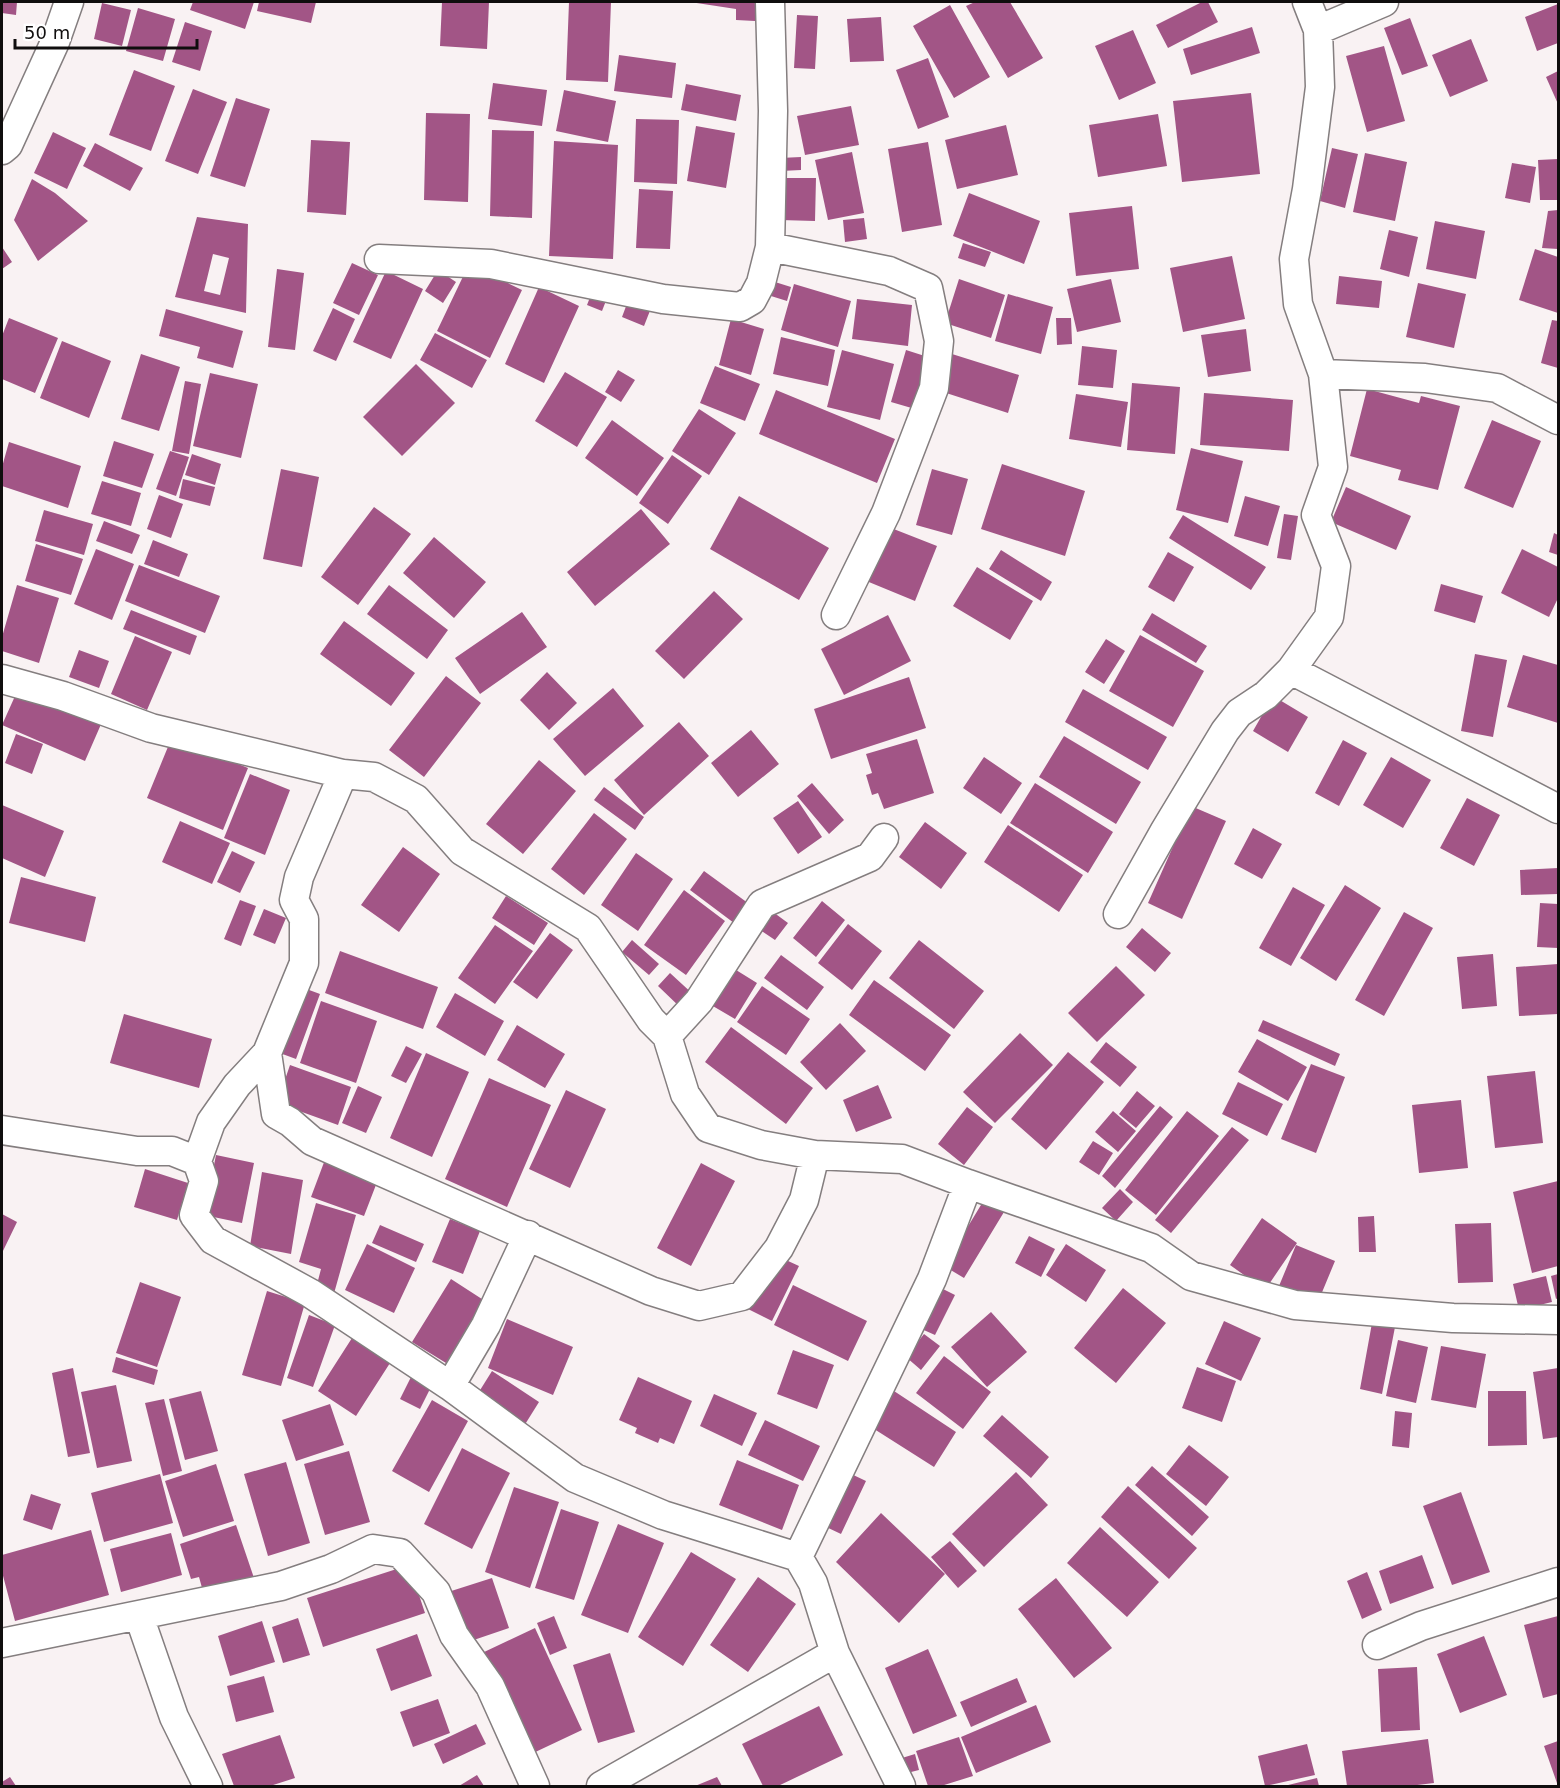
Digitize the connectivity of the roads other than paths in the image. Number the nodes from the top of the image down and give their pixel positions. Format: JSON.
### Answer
{"nodes":[{"id":1,"x":69,"y":2,"type":"edge"},
{"id":2,"x":770,"y":2,"type":"edge"},
{"id":3,"x":1307,"y":2,"type":"edge"},
{"id":4,"x":1384,"y":2,"type":"edge"},
{"id":5,"x":1318,"y":30,"type":"junction"},
{"id":6,"x":2,"y":150,"type":"edge"},
{"id":7,"x":770,"y":247,"type":"junction"},
{"id":8,"x":379,"y":259,"type":"dead end"},
{"id":9,"x":1323,"y":374,"type":"junction"},
{"id":10,"x":1558,"y":420,"type":"edge"},
{"id":11,"x":836,"y":615,"type":"dead end"},
{"id":12,"x":1291,"y":670,"type":"junction"},
{"id":13,"x":2,"y":679,"type":"edge"},
{"id":14,"x":343,"y":774,"type":"junction"},
{"id":15,"x":1558,"y":809,"type":"edge"},
{"id":16,"x":884,"y":837,"type":"dead end"},
{"id":17,"x":1118,"y":914,"type":"dead end"},
{"id":18,"x":667,"y":1036,"type":"junction"},
{"id":19,"x":267,"y":1053,"type":"junction"},
{"id":20,"x":2,"y":1130,"type":"edge"},
{"id":21,"x":815,"y":1155,"type":"junction"},
{"id":22,"x":197,"y":1161,"type":"junction"},
{"id":23,"x":968,"y":1184,"type":"junction"},
{"id":24,"x":528,"y":1235,"type":"junction"},
{"id":25,"x":1558,"y":1320,"type":"edge"},
{"id":26,"x":450,"y":1386,"type":"junction"},
{"id":27,"x":798,"y":1557,"type":"junction"},
{"id":28,"x":1558,"y":1582,"type":"edge"},
{"id":29,"x":139,"y":1616,"type":"junction"},
{"id":30,"x":2,"y":1643,"type":"edge"},
{"id":31,"x":1377,"y":1645,"type":"dead end"},
{"id":32,"x":835,"y":1653,"type":"junction"},
{"id":33,"x":208,"y":1786,"type":"edge"},
{"id":34,"x":536,"y":1786,"type":"edge"},
{"id":35,"x":601,"y":1786,"type":"edge"},
{"id":36,"x":901,"y":1786,"type":"edge"}],
"edges":[{"from":1,"to":6,"type":"street"},
{"from":2,"to":7,"type":"street"},
{"from":3,"to":5,"type":"street"},
{"from":4,"to":5,"type":"street"},
{"from":5,"to":9,"type":"street"},
{"from":7,"to":8,"type":"street"},
{"from":7,"to":11,"type":"street"},
{"from":9,"to":10,"type":"street"},
{"from":9,"to":12,"type":"street"},
{"from":12,"to":15,"type":"street"},
{"from":12,"to":17,"type":"street"},
{"from":13,"to":14,"type":"street"},
{"from":14,"to":18,"type":"street"},
{"from":14,"to":19,"type":"street"},
{"from":16,"to":18,"type":"street"},
{"from":18,"to":21,"type":"street"},
{"from":19,"to":22,"type":"street"},
{"from":19,"to":24,"type":"street"},
{"from":20,"to":22,"type":"street"},
{"from":21,"to":23,"type":"street"},
{"from":21,"to":24,"type":"street"},
{"from":22,"to":26,"type":"street"},
{"from":23,"to":25,"type":"street"},
{"from":23,"to":27,"type":"street"},
{"from":24,"to":26,"type":"street"},
{"from":26,"to":27,"type":"street"},
{"from":27,"to":32,"type":"street"},
{"from":28,"to":31,"type":"street"},
{"from":29,"to":30,"type":"street"},
{"from":29,"to":33,"type":"street"},
{"from":29,"to":34,"type":"street"},
{"from":32,"to":35,"type":"street"},
{"from":32,"to":36,"type":"street"}]}
